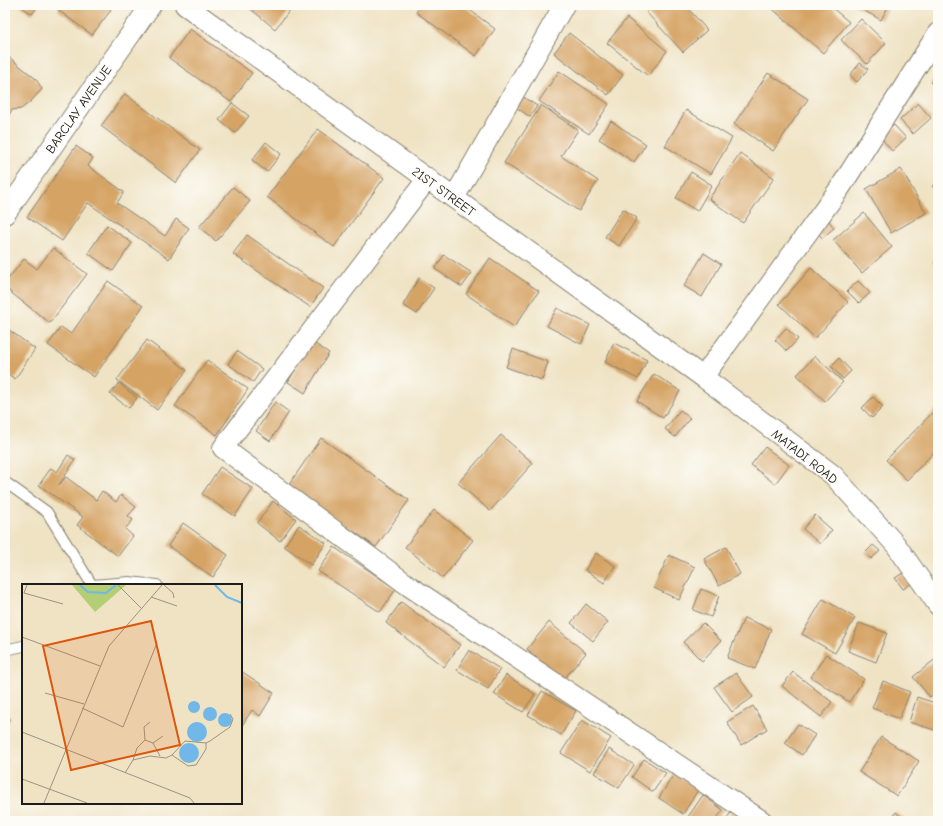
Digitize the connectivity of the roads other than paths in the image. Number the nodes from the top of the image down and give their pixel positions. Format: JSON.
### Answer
{"nodes":[{"id":1,"x":151,"y":5,"type":"edge"},
{"id":2,"x":184,"y":5,"type":"edge"},
{"id":3,"x":564,"y":5,"type":"edge"},
{"id":4,"x":938,"y":33,"type":"edge"},
{"id":5,"x":428,"y":178,"type":"junction"},
{"id":6,"x":454,"y":198,"type":"junction"},
{"id":7,"x":5,"y":214,"type":"edge"},
{"id":8,"x":703,"y":377,"type":"junction"},
{"id":9,"x":5,"y":482,"type":"edge"},
{"id":10,"x":91,"y":584,"type":"edge"},
{"id":11,"x":104,"y":584,"type":"edge"},
{"id":12,"x":148,"y":584,"type":"edge"},
{"id":13,"x":938,"y":605,"type":"edge"},
{"id":14,"x":22,"y":646,"type":"edge"},
{"id":15,"x":5,"y":650,"type":"edge"},
{"id":16,"x":762,"y":821,"type":"edge"}],
"edges":[{"from":1,"to":7,"type":"street","name":"BARCLAY AVENUE"},
{"from":2,"to":5,"type":"street","name":"21ST STREET"},
{"from":3,"to":6,"type":"street"},
{"from":4,"to":8,"type":"street"},
{"from":5,"to":6,"type":"street","name":"21ST STREET"},
{"from":5,"to":16,"type":"street"},
{"from":6,"to":8,"type":"street","name":"21ST STREET"},
{"from":8,"to":13,"type":"street","name":"MATADI ROAD"},
{"from":9,"to":10,"type":"lane"},
{"from":11,"to":12,"type":"lane"},
{"from":14,"to":15,"type":"lane"}]}
